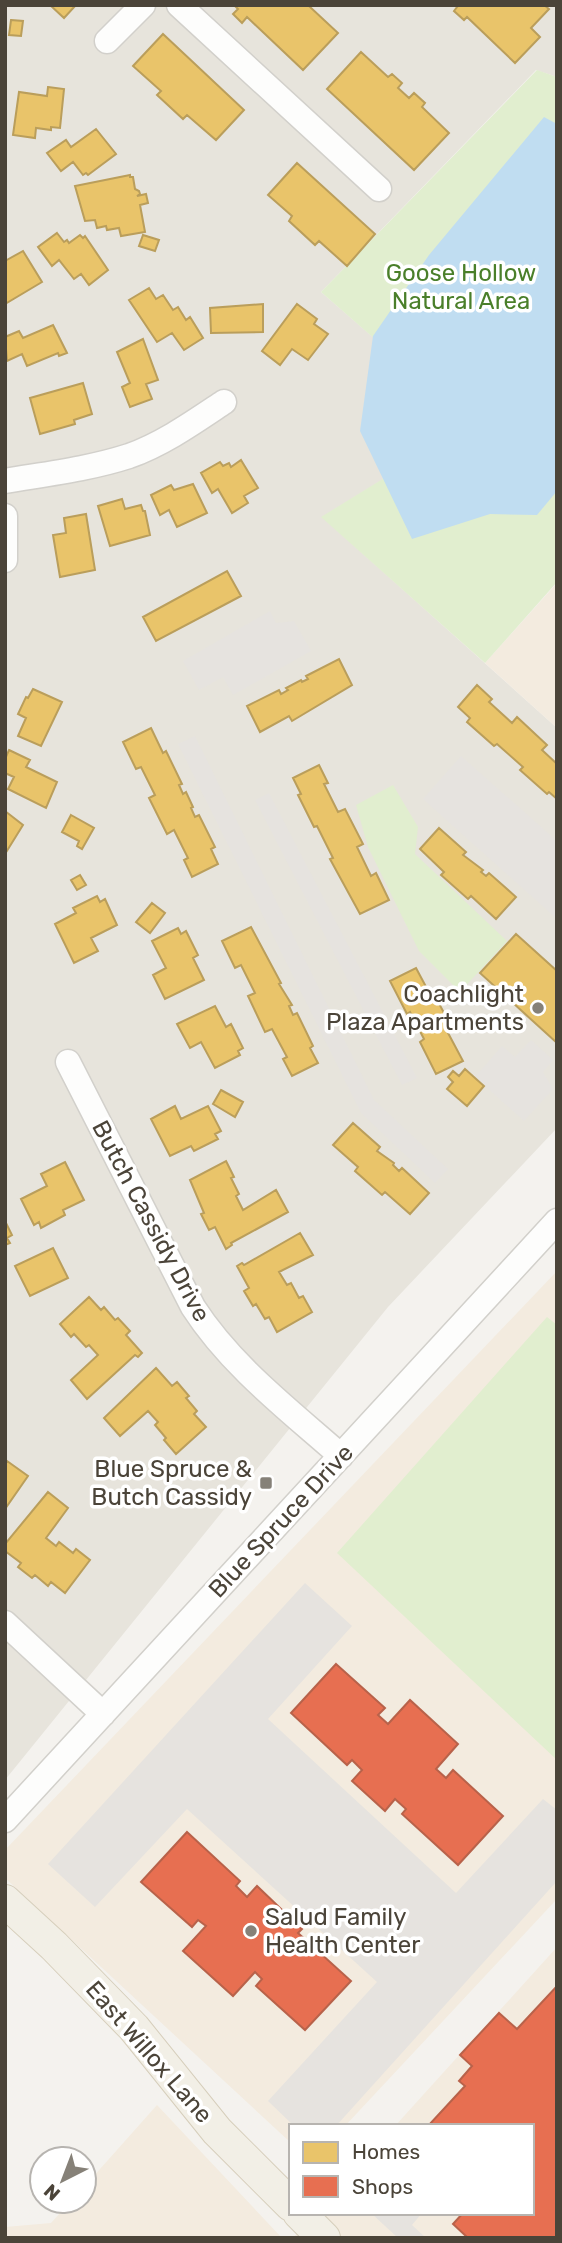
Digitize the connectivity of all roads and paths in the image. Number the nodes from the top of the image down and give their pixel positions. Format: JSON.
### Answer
{"nodes":[{"id":1,"x":143,"y":5,"type":"edge"},
{"id":2,"x":179,"y":5,"type":"edge"},
{"id":3,"x":107,"y":41,"type":"dead end"},
{"id":4,"x":379,"y":189,"type":"dead end"},
{"id":5,"x":224,"y":402,"type":"dead end"},
{"id":6,"x":5,"y":481,"type":"edge"},
{"id":7,"x":5,"y":516,"type":"edge"},
{"id":8,"x":5,"y":561,"type":"edge"},
{"id":9,"x":68,"y":1062,"type":"dead end"},
{"id":10,"x":557,"y":1221,"type":"edge"},
{"id":11,"x":341,"y":1456,"type":"junction"},
{"id":12,"x":5,"y":1623,"type":"edge"},
{"id":13,"x":103,"y":1714,"type":"junction"},
{"id":14,"x":5,"y":1820,"type":"edge"},
{"id":15,"x":5,"y":1901,"type":"edge"},
{"id":16,"x":289,"y":2203,"type":"edge"},
{"id":17,"x":301,"y":2215,"type":"edge"},
{"id":18,"x":324,"y":2238,"type":"edge"}],
"edges":[{"from":1,"to":3,"type":"street"},
{"from":2,"to":4,"type":"street"},
{"from":5,"to":6,"type":"street"},
{"from":7,"to":8,"type":"street"},
{"from":9,"to":11,"type":"street","name":"Butch Cassidy Drive"},
{"from":10,"to":11,"type":"street","name":"Blue Spruce Drive"},
{"from":11,"to":13,"type":"street","name":"Blue Spruce Drive"},
{"from":12,"to":13,"type":"street"},
{"from":13,"to":14,"type":"street","name":"Blue Spruce Drive"},
{"from":15,"to":16,"type":"main road","name":"East Willox Lane"},
{"from":17,"to":18,"type":"main road"}]}
